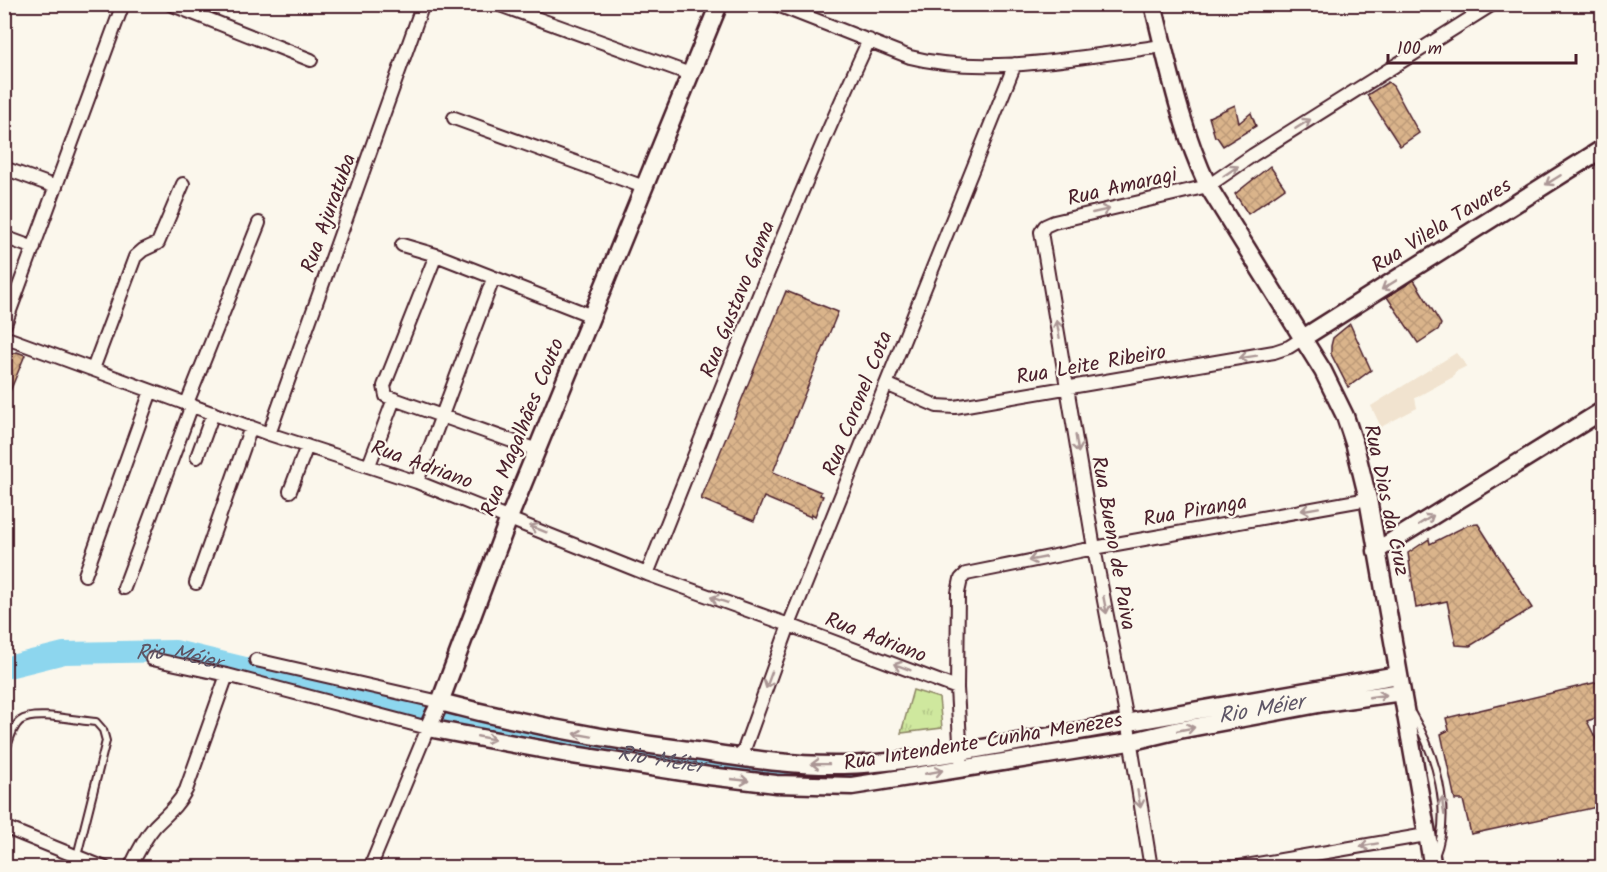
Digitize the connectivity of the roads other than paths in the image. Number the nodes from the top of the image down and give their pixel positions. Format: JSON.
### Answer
{"nodes":[{"id":1,"x":123,"y":4,"type":"edge"},
{"id":2,"x":170,"y":4,"type":"edge"},
{"id":3,"x":423,"y":4,"type":"edge"},
{"id":4,"x":496,"y":4,"type":"edge"},
{"id":5,"x":719,"y":4,"type":"edge"},
{"id":6,"x":775,"y":4,"type":"edge"},
{"id":7,"x":1153,"y":4,"type":"edge"},
{"id":8,"x":1493,"y":4,"type":"edge"},
{"id":9,"x":869,"y":40,"type":"junction"},
{"id":10,"x":1163,"y":46,"type":"junction"},
{"id":11,"x":311,"y":60,"type":"dead end"},
{"id":12,"x":1015,"y":64,"type":"junction"},
{"id":13,"x":690,"y":74,"type":"junction"},
{"id":14,"x":454,"y":118,"type":"dead end"},
{"id":15,"x":1602,"y":149,"type":"edge"},
{"id":16,"x":4,"y":168,"type":"edge"},
{"id":17,"x":183,"y":184,"type":"dead end"},
{"id":18,"x":1208,"y":186,"type":"junction"},
{"id":19,"x":56,"y":187,"type":"junction"},
{"id":20,"x":644,"y":187,"type":"junction"},
{"id":21,"x":259,"y":223,"type":"dead end"},
{"id":22,"x":1045,"y":226,"type":"joint"},
{"id":23,"x":4,"y":237,"type":"edge"},
{"id":24,"x":402,"y":245,"type":"dead end"},
{"id":25,"x":34,"y":248,"type":"junction"},
{"id":26,"x":436,"y":255,"type":"junction"},
{"id":27,"x":493,"y":279,"type":"junction"},
{"id":28,"x":592,"y":316,"type":"junction"},
{"id":29,"x":4,"y":327,"type":"edge"},
{"id":30,"x":4,"y":337,"type":"edge"},
{"id":31,"x":1303,"y":338,"type":"junction"},
{"id":32,"x":93,"y":369,"type":"junction"},
{"id":33,"x":886,"y":384,"type":"junction"},
{"id":34,"x":1068,"y":387,"type":"junction"},
{"id":35,"x":151,"y":391,"type":"junction"},
{"id":36,"x":394,"y":399,"type":"junction"},
{"id":37,"x":189,"y":404,"type":"junction"},
{"id":38,"x":1602,"y":411,"type":"edge"},
{"id":39,"x":213,"y":413,"type":"junction"},
{"id":40,"x":443,"y":416,"type":"junction"},
{"id":41,"x":250,"y":427,"type":"junction"},
{"id":42,"x":269,"y":434,"type":"junction"},
{"id":43,"x":307,"y":446,"type":"junction"},
{"id":44,"x":537,"y":450,"type":"junction"},
{"id":45,"x":197,"y":457,"type":"dead end"},
{"id":46,"x":369,"y":465,"type":"junction"},
{"id":47,"x":417,"y":482,"type":"junction"},
{"id":48,"x":290,"y":491,"type":"dead end"},
{"id":49,"x":1368,"y":499,"type":"junction"},
{"id":50,"x":510,"y":518,"type":"junction"},
{"id":51,"x":1094,"y":548,"type":"junction"},
{"id":52,"x":1376,"y":551,"type":"junction"},
{"id":53,"x":647,"y":574,"type":"junction"},
{"id":54,"x":85,"y":575,"type":"dead end"},
{"id":55,"x":196,"y":584,"type":"dead end"},
{"id":56,"x":124,"y":588,"type":"dead end"},
{"id":57,"x":789,"y":624,"type":"junction"},
{"id":58,"x":152,"y":659,"type":"dead end"},
{"id":59,"x":256,"y":660,"type":"dead end"},
{"id":60,"x":226,"y":675,"type":"junction"},
{"id":61,"x":1398,"y":675,"type":"junction"},
{"id":62,"x":957,"y":688,"type":"junction"},
{"id":63,"x":1403,"y":698,"type":"junction"},
{"id":64,"x":434,"y":715,"type":"junction"},
{"id":65,"x":1128,"y":732,"type":"junction"},
{"id":66,"x":4,"y":756,"type":"edge"},
{"id":67,"x":741,"y":758,"type":"junction"},
{"id":68,"x":961,"y":759,"type":"junction"},
{"id":69,"x":4,"y":826,"type":"edge"},
{"id":70,"x":1426,"y":835,"type":"junction"},
{"id":71,"x":77,"y":856,"type":"junction"},
{"id":72,"x":1433,"y":865,"type":"edge"},
{"id":73,"x":105,"y":867,"type":"edge"},
{"id":74,"x":130,"y":867,"type":"edge"},
{"id":75,"x":370,"y":867,"type":"edge"},
{"id":76,"x":1151,"y":867,"type":"edge"},
{"id":77,"x":1234,"y":867,"type":"edge"}],
"edges":[{"from":1,"to":19,"type":"street"},
{"from":2,"to":11,"type":"street"},
{"from":3,"to":42,"type":"street","name":"Rua Ajuratuba"},
{"from":4,"to":13,"type":"street"},
{"from":5,"to":13,"type":"street","name":"Rua Magalhães Couto"},
{"from":6,"to":9,"type":"street"},
{"from":7,"to":10,"type":"street","name":"Rua Dias da Cruz"},
{"from":18,"to":8,"type":"street","one_way":true},
{"from":9,"to":12,"type":"street"},
{"from":9,"to":53,"type":"street","name":"Rua Gustavo Gama"},
{"from":10,"to":12,"type":"street"},
{"from":10,"to":18,"type":"street","name":"Rua Dias da Cruz"},
{"from":12,"to":33,"type":"street","name":"Rua Coronel Cota"},
{"from":13,"to":20,"type":"street","name":"Rua Magalhães Couto"},
{"from":14,"to":20,"type":"street"},
{"from":15,"to":31,"type":"street","name":"Rua Vilela Tavares","one_way":true},
{"from":16,"to":19,"type":"street"},
{"from":17,"to":32,"type":"street"},
{"from":22,"to":18,"type":"street","name":"Rua Amaragi","one_way":true},
{"from":18,"to":31,"type":"street","name":"Rua Dias da Cruz"},
{"from":19,"to":25,"type":"street"},
{"from":20,"to":28,"type":"street","name":"Rua Magalhães Couto"},
{"from":21,"to":37,"type":"street"},
{"from":34,"to":22,"type":"street","name":"Rua Bueno de Paiva","one_way":true},
{"from":23,"to":25,"type":"street"},
{"from":24,"to":26,"type":"street"},
{"from":25,"to":29,"type":"street"},
{"from":26,"to":27,"type":"street"},
{"from":26,"to":36,"type":"street"},
{"from":27,"to":28,"type":"street"},
{"from":27,"to":40,"type":"street"},
{"from":28,"to":44,"type":"street","name":"Rua Magalhães Couto"},
{"from":30,"to":32,"type":"street","name":"Rua Adriano"},
{"from":31,"to":34,"type":"street","name":"Rua Leite Ribeiro","one_way":true},
{"from":31,"to":49,"type":"street","name":"Rua Dias da Cruz"},
{"from":32,"to":35,"type":"street","name":"Rua Adriano"},
{"from":33,"to":34,"type":"street","name":"Rua Leite Ribeiro"},
{"from":33,"to":57,"type":"street","name":"Rua Coronel Cota"},
{"from":34,"to":51,"type":"street","name":"Rua Bueno de Paiva","one_way":true},
{"from":35,"to":37,"type":"street","name":"Rua Adriano"},
{"from":35,"to":54,"type":"street"},
{"from":36,"to":40,"type":"street"},
{"from":36,"to":46,"type":"street"},
{"from":37,"to":39,"type":"street","name":"Rua Adriano"},
{"from":37,"to":56,"type":"street"},
{"from":52,"to":38,"type":"street","one_way":true},
{"from":39,"to":41,"type":"street","name":"Rua Adriano"},
{"from":39,"to":45,"type":"street"},
{"from":40,"to":44,"type":"street"},
{"from":40,"to":47,"type":"street"},
{"from":41,"to":42,"type":"street","name":"Rua Adriano"},
{"from":41,"to":55,"type":"street"},
{"from":42,"to":43,"type":"street","name":"Rua Adriano"},
{"from":43,"to":46,"type":"street","name":"Rua Adriano"},
{"from":43,"to":48,"type":"street"},
{"from":44,"to":50,"type":"street","name":"Rua Magalhães Couto"},
{"from":46,"to":47,"type":"street","name":"Rua Adriano"},
{"from":47,"to":50,"type":"street","name":"Rua Adriano"},
{"from":49,"to":51,"type":"street","name":"Rua Piranga","one_way":true},
{"from":49,"to":52,"type":"street","name":"Rua Dias da Cruz"},
{"from":53,"to":50,"type":"street","name":"Rua Adriano","one_way":true},
{"from":50,"to":64,"type":"street","name":"Rua Magalhães Couto"},
{"from":51,"to":62,"type":"street","name":"Rua Piranga","one_way":true},
{"from":51,"to":65,"type":"street","name":"Rua Bueno de Paiva","one_way":true},
{"from":52,"to":61,"type":"street","name":"Rua Dias da Cruz"},
{"from":57,"to":53,"type":"street","name":"Rua Adriano","one_way":true},
{"from":62,"to":57,"type":"street","name":"Rua Adriano","one_way":true},
{"from":57,"to":67,"type":"street","name":"Rua Coronel Cota","one_way":true},
{"from":58,"to":60,"type":"street"},
{"from":59,"to":64,"type":"street"},
{"from":60,"to":64,"type":"street"},
{"from":60,"to":74,"type":"street"},
{"from":61,"to":63,"type":"street","name":"Rua Dias da Cruz"},
{"from":61,"to":65,"type":"street","name":"Rua Intendente Cunha Menezes"},
{"from":62,"to":68,"type":"street"},
{"from":65,"to":63,"type":"street","name":"Rua Intendente Cunha Menezes","one_way":true},
{"from":63,"to":70,"type":"street","name":"Rua Dias da Cruz"},
{"from":72,"to":63,"type":"lane","one_way":true},
{"from":67,"to":64,"type":"street","name":"Rua Intendente Cunha Menezes","one_way":true},
{"from":64,"to":68,"type":"street","name":"Rua Intendente Cunha Menezes","one_way":true},
{"from":64,"to":75,"type":"street","name":"Rua Magalhães Couto"},
{"from":65,"to":68,"type":"street","name":"Rua Intendente Cunha Menezes"},
{"from":65,"to":76,"type":"street","name":"Rua Bueno de Paiva","one_way":true},
{"from":66,"to":71,"type":"lane"},
{"from":68,"to":67,"type":"street","name":"Rua Intendente Cunha Menezes","one_way":true},
{"from":69,"to":71,"type":"street"},
{"from":70,"to":72,"type":"street","name":"Rua Dias da Cruz"},
{"from":70,"to":77,"type":"street","one_way":true},
{"from":71,"to":73,"type":"street"}]}
